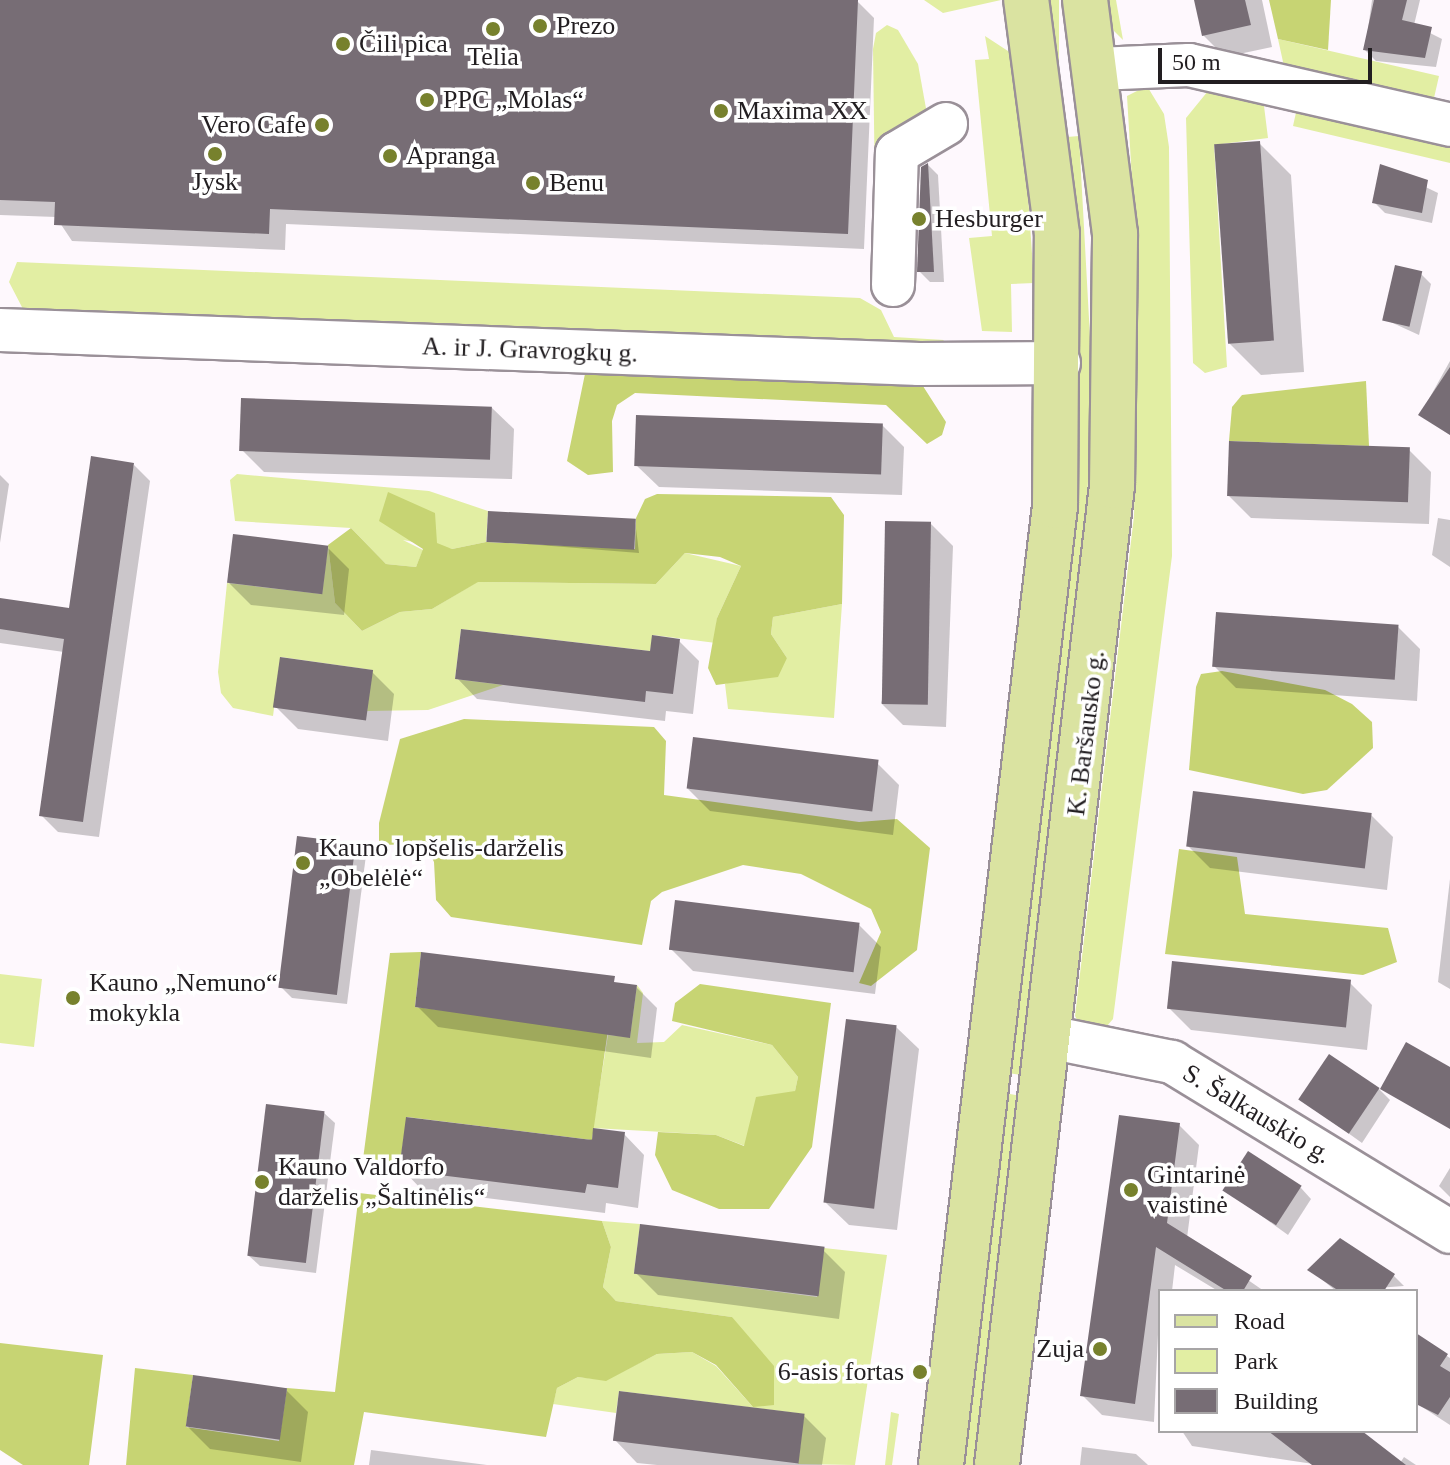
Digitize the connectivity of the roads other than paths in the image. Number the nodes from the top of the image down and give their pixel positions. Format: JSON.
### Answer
{"nodes":[{"id":1,"x":1026,"y":0,"type":"edge"},
{"id":2,"x":1085,"y":0,"type":"edge"},
{"id":3,"x":1097,"y":69,"type":"junction"},
{"id":4,"x":1448,"y":113,"type":"edge"},
{"id":5,"x":946,"y":124,"type":"dead end"},
{"id":6,"x":893,"y":285,"type":"dead end"},
{"id":7,"x":0,"y":330,"type":"edge"},
{"id":8,"x":1059,"y":363,"type":"junction"},
{"id":9,"x":1049,"y":1037,"type":"junction"},
{"id":10,"x":1450,"y":1232,"type":"edge"},
{"id":11,"x":941,"y":1465,"type":"edge"},
{"id":12,"x":997,"y":1465,"type":"edge"}],
"edges":[{"from":1,"to":8,"type":"main road"},
{"from":2,"to":3,"type":"main road","name":"K. Baršausko g."},
{"from":3,"to":4,"type":"street"},
{"from":3,"to":9,"type":"main road","name":"K. Baršausko g."},
{"from":5,"to":6,"type":"street"},
{"from":7,"to":8,"type":"street","name":"A. ir J. Gravrogkų g."},
{"from":8,"to":11,"type":"main road"},
{"from":9,"to":10,"type":"street","name":"S. Šalkauskio g."},
{"from":9,"to":12,"type":"main road","name":"K. Baršausko g."}]}
